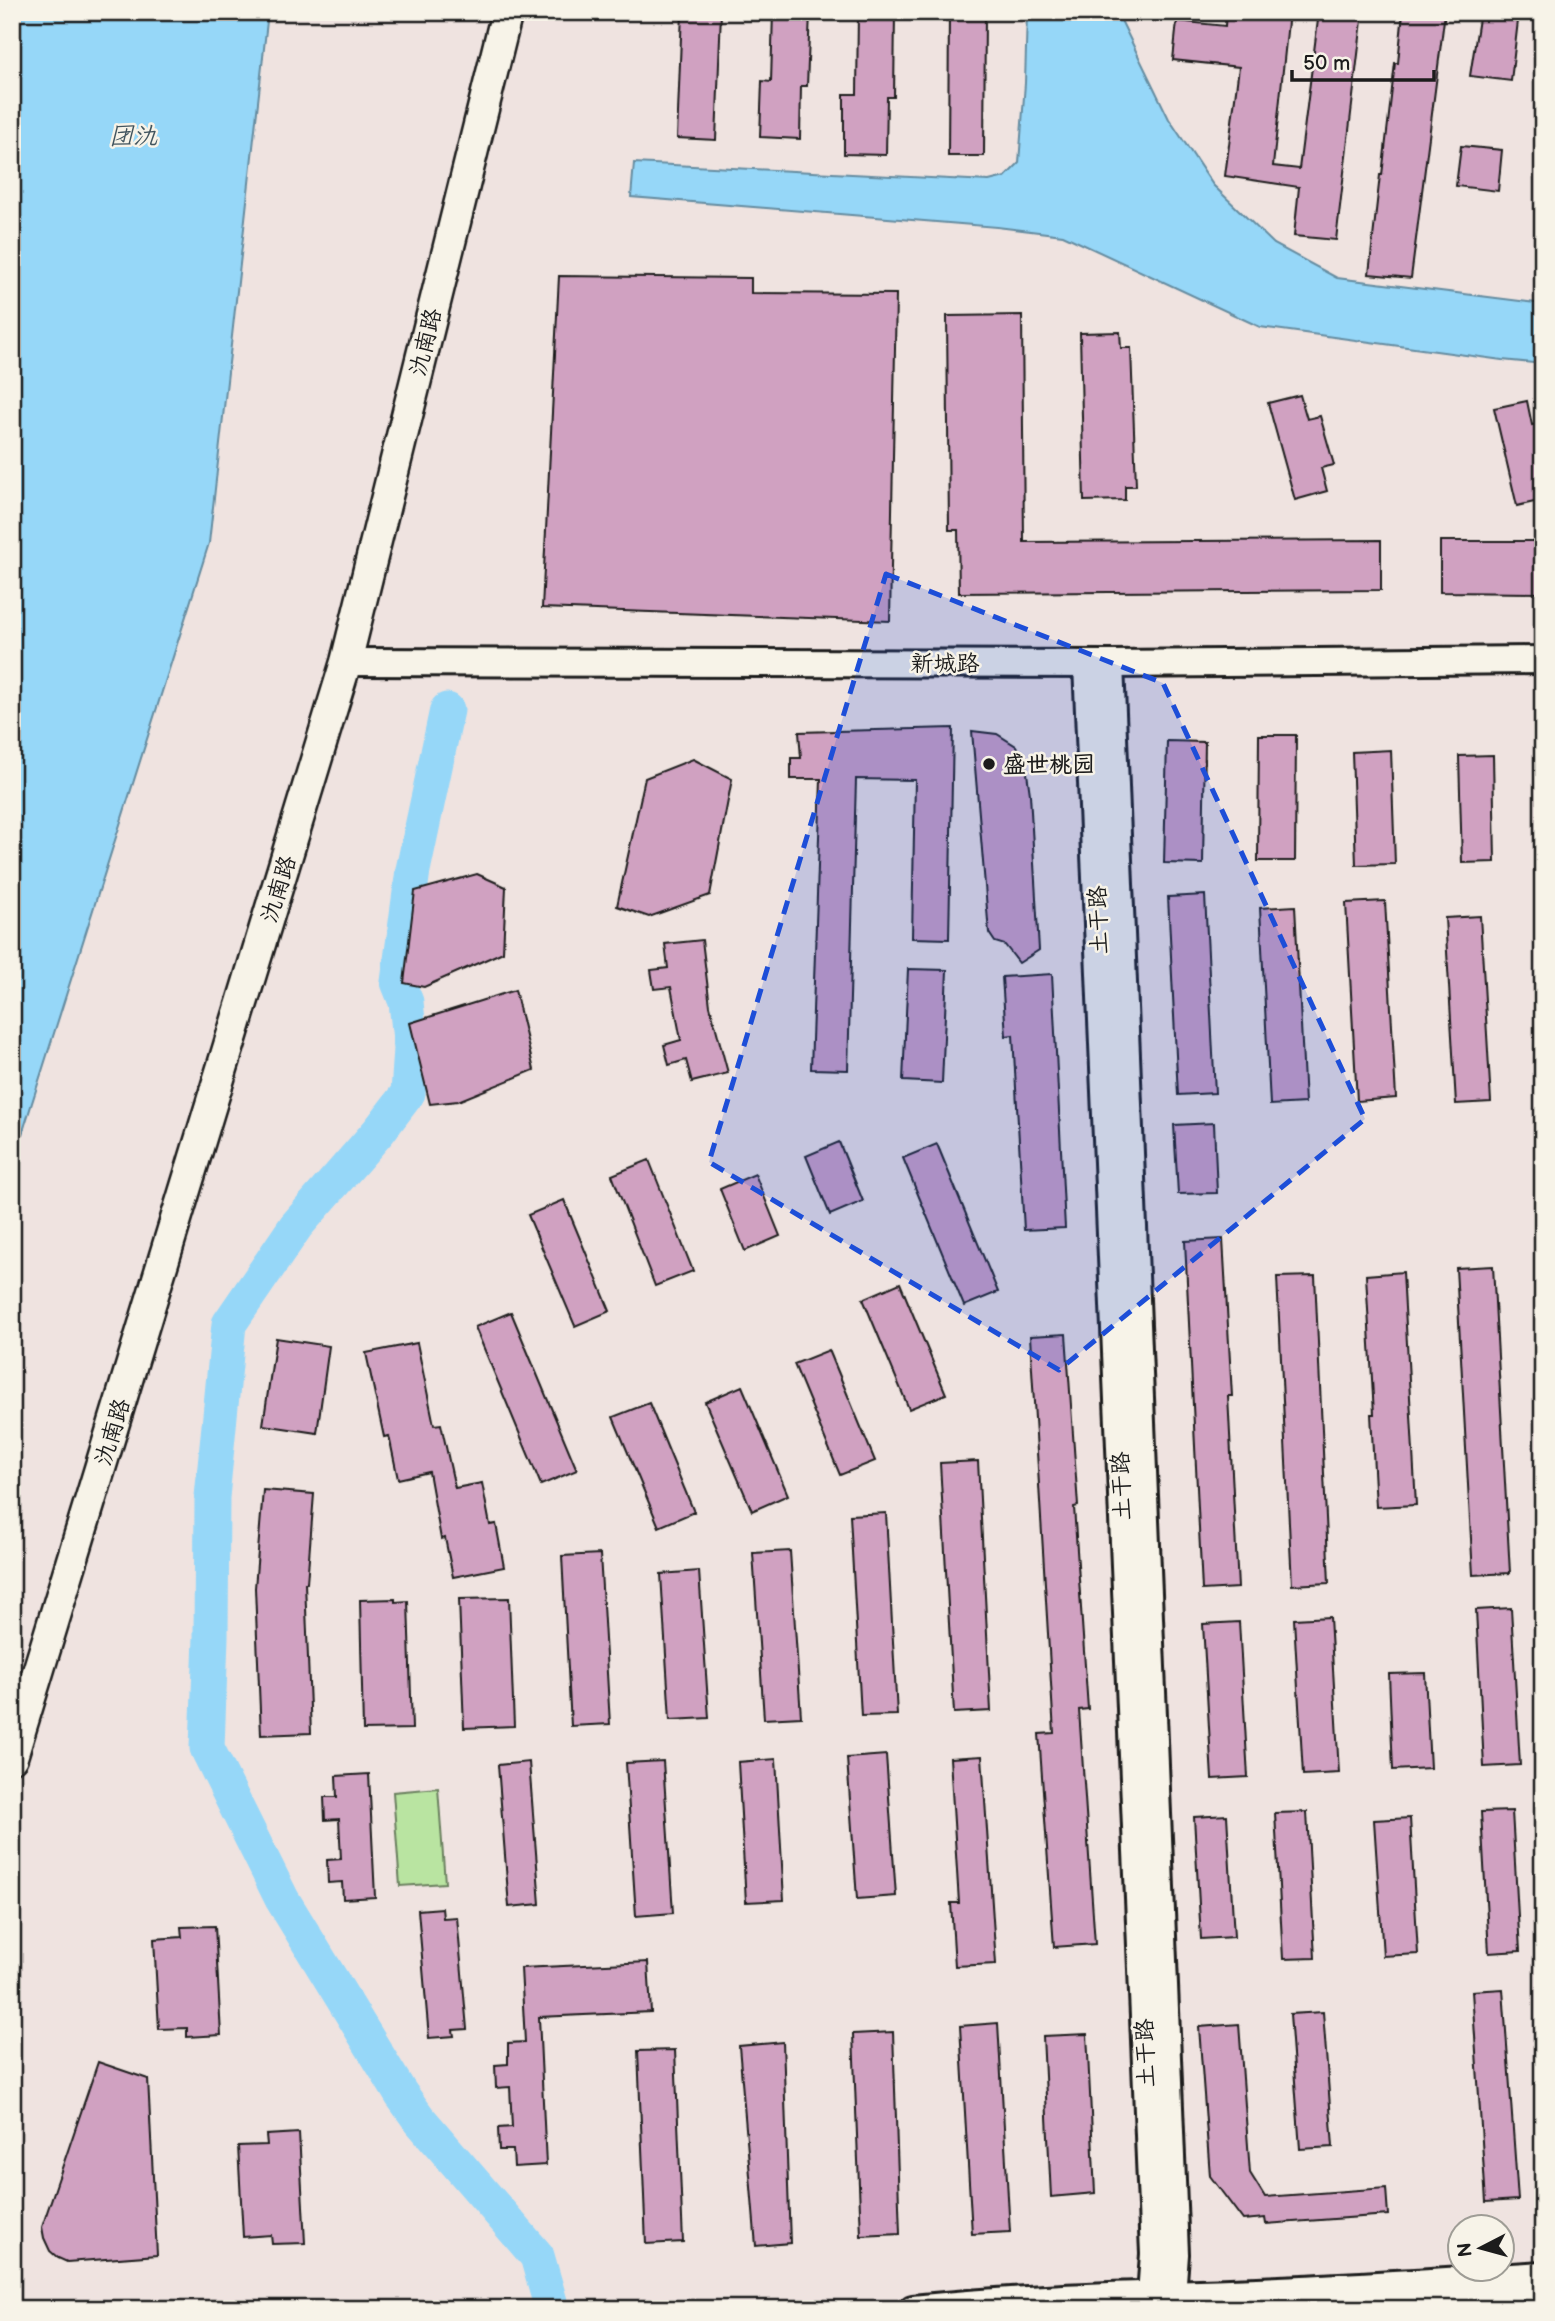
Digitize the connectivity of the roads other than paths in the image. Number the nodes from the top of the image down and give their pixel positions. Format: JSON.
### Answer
{"nodes":[{"id":1,"x":507,"y":12,"type":"edge"},
{"id":2,"x":1543,"y":660,"type":"edge"},
{"id":3,"x":346,"y":662,"type":"junction"},
{"id":4,"x":1098,"y":664,"type":"junction"},
{"id":5,"x":12,"y":1757,"type":"edge"},
{"id":6,"x":1543,"y":2275,"type":"edge"},
{"id":7,"x":1543,"y":2297,"type":"edge"},
{"id":8,"x":1161,"y":2301,"type":"edge"},
{"id":9,"x":913,"y":2309,"type":"edge"},
{"id":10,"x":1348,"y":2309,"type":"edge"}],
"edges":[{"from":1,"to":3,"type":"main road","name":"氿南路"},
{"from":2,"to":4,"type":"street","name":"新城路"},
{"from":3,"to":4,"type":"street","name":"新城路"},
{"from":3,"to":5,"type":"main road","name":"氿南路"},
{"from":4,"to":8,"type":"street","name":"土干路"},
{"from":6,"to":8,"type":"street"},
{"from":7,"to":10,"type":"street"},
{"from":8,"to":9,"type":"street"}]}
